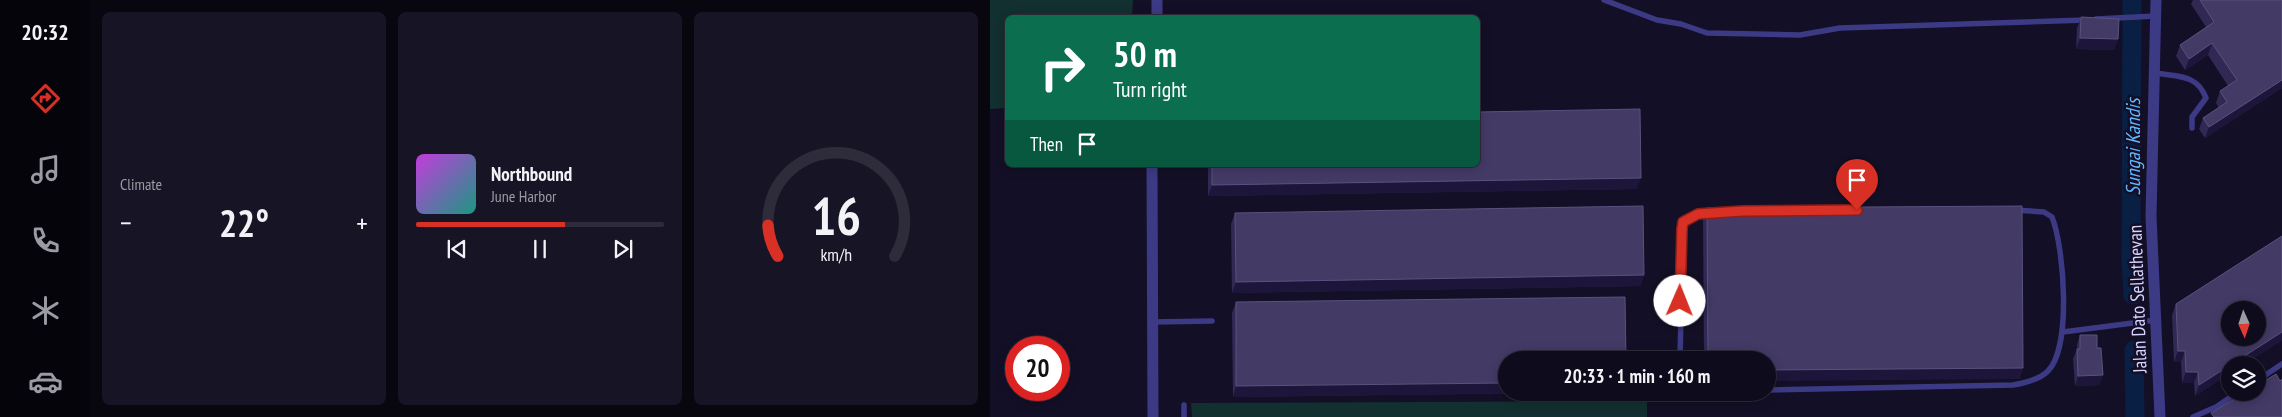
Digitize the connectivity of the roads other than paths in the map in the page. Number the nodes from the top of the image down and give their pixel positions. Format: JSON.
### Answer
{"nodes":[{"id":1,"x":1157,"y":0,"type":"edge"},
{"id":2,"x":2156,"y":0,"type":"edge"},
{"id":3,"x":1607,"y":1,"type":"edge"},
{"id":4,"x":1157,"y":15,"type":"edge"},
{"id":5,"x":2150,"y":16,"type":"junction"},
{"id":6,"x":2156,"y":73,"type":"junction"},
{"id":7,"x":2192,"y":128,"type":"dead end"},
{"id":8,"x":1152,"y":167,"type":"edge"},
{"id":9,"x":2008,"y":210,"type":"edge"},
{"id":10,"x":1716,"y":213,"type":"edge"},
{"id":11,"x":2156,"y":320,"type":"junction"},
{"id":12,"x":1212,"y":321,"type":"dead end"},
{"id":13,"x":1153,"y":322,"type":"junction"},
{"id":14,"x":2063,"y":332,"type":"junction"},
{"id":15,"x":1680,"y":351,"type":"edge"},
{"id":16,"x":2282,"y":364,"type":"edge"},
{"id":17,"x":2266,"y":375,"type":"edge"},
{"id":18,"x":1776,"y":390,"type":"edge"},
{"id":19,"x":2225,"y":401,"type":"edge"},
{"id":20,"x":1184,"y":405,"type":"dead end"},
{"id":21,"x":1153,"y":417,"type":"edge"},
{"id":22,"x":1184,"y":417,"type":"edge"},
{"id":23,"x":2160,"y":417,"type":"edge"},
{"id":24,"x":2194,"y":417,"type":"edge"}],
"edges":[{"from":1,"to":4,"type":"street"},
{"from":2,"to":5,"type":"street","name":"Jalan Dato Sellathevan"},
{"from":3,"to":5,"type":"lane"},
{"from":5,"to":6,"type":"street","name":"Jalan Dato Sellathevan"},
{"from":6,"to":7,"type":"lane"},
{"from":6,"to":11,"type":"street","name":"Jalan Dato Sellathevan"},
{"from":8,"to":13,"type":"street"},
{"from":9,"to":14,"type":"lane"},
{"from":10,"to":15,"type":"lane"},
{"from":11,"to":14,"type":"lane"},
{"from":11,"to":23,"type":"street","name":"Jalan Dato Sellathevan"},
{"from":12,"to":13,"type":"lane"},
{"from":13,"to":21,"type":"street"},
{"from":14,"to":18,"type":"lane"},
{"from":16,"to":17,"type":"lane"},
{"from":19,"to":24,"type":"lane"},
{"from":20,"to":22,"type":"lane"}]}
